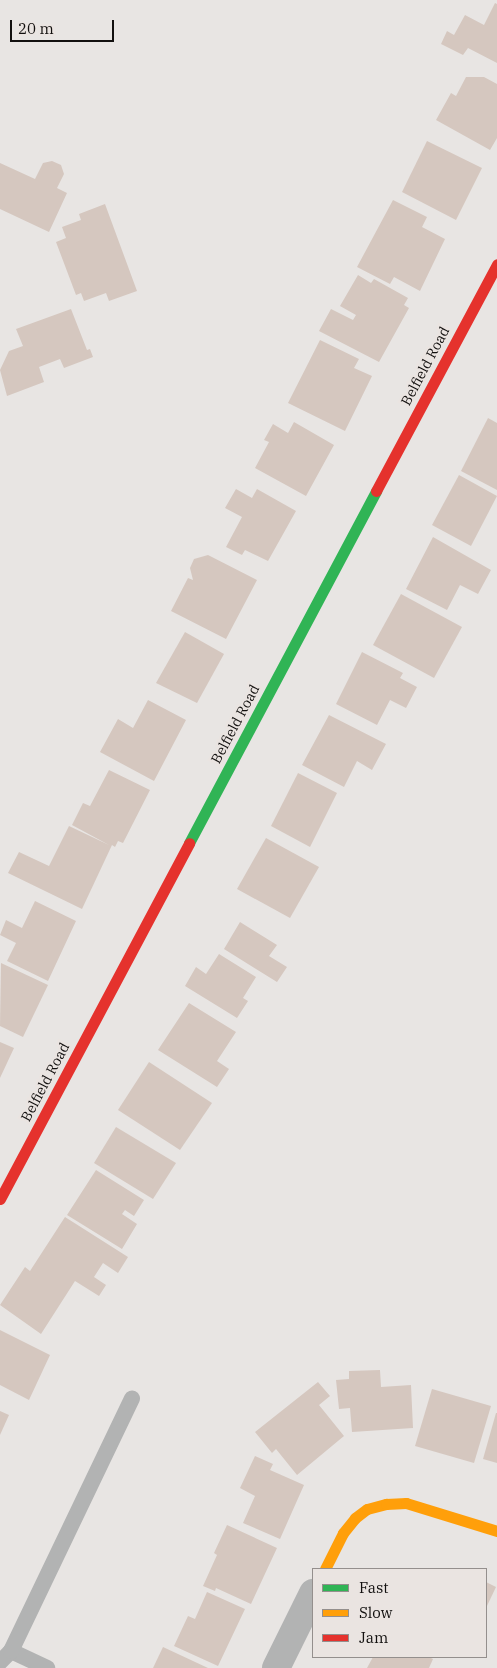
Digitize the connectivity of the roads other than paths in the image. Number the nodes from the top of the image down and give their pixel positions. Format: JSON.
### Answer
{"nodes":[{"id":1,"x":497,"y":264,"type":"edge"},
{"id":2,"x":0,"y":1199,"type":"edge"},
{"id":3,"x":132,"y":1398,"type":"dead end"},
{"id":4,"x":497,"y":1531,"type":"edge"},
{"id":5,"x":326,"y":1568,"type":"edge"},
{"id":6,"x":312,"y":1595,"type":"edge"},
{"id":7,"x":5,"y":1656,"type":"edge"},
{"id":8,"x":47,"y":1668,"type":"edge"},
{"id":9,"x":276,"y":1668,"type":"edge"}],
"edges":[{"from":1,"to":2,"type":"street","name":"Belfield Road"},
{"from":3,"to":7,"type":"lane"},
{"from":4,"to":5,"type":"street"},
{"from":6,"to":9,"type":"street"},
{"from":7,"to":8,"type":"lane"}]}
